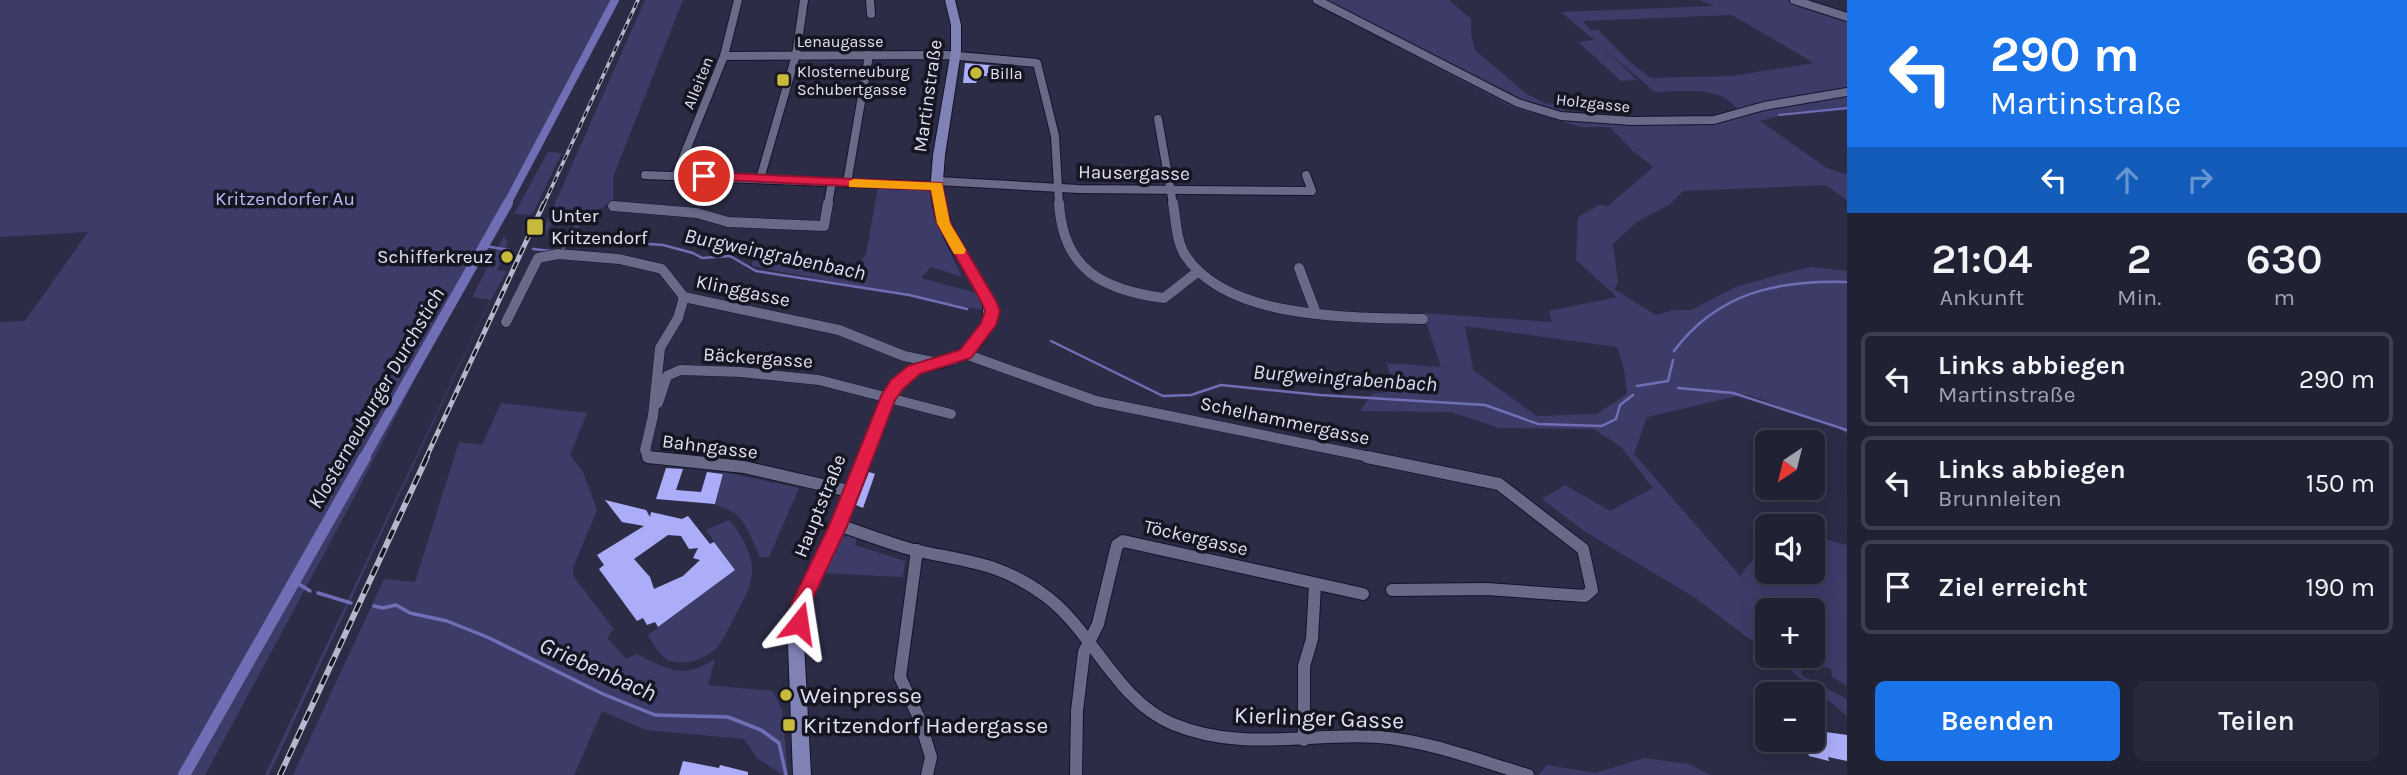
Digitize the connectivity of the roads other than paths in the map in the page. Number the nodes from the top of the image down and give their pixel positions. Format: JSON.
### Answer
{"nodes":[{"id":1,"x":738,"y":0,"type":"edge"},
{"id":2,"x":804,"y":0,"type":"edge"},
{"id":3,"x":870,"y":0,"type":"edge"},
{"id":4,"x":950,"y":0,"type":"edge"},
{"id":5,"x":1317,"y":0,"type":"edge"},
{"id":6,"x":1794,"y":0,"type":"edge"},
{"id":7,"x":871,"y":14,"type":"dead end"},
{"id":8,"x":1847,"y":18,"type":"edge"},
{"id":9,"x":796,"y":55,"type":"junction"},
{"id":10,"x":869,"y":55,"type":"junction"},
{"id":11,"x":724,"y":56,"type":"junction"},
{"id":12,"x":955,"y":57,"type":"junction"},
{"id":13,"x":1847,"y":92,"type":"edge"},
{"id":14,"x":1157,"y":119,"type":"dead end"},
{"id":15,"x":1306,"y":174,"type":"dead end"},
{"id":16,"x":645,"y":175,"type":"dead end"},
{"id":17,"x":676,"y":175,"type":"junction"},
{"id":18,"x":760,"y":179,"type":"junction"},
{"id":19,"x":832,"y":183,"type":"junction"},
{"id":20,"x":847,"y":183,"type":"junction"},
{"id":21,"x":937,"y":184,"type":"junction"},
{"id":22,"x":1059,"y":189,"type":"junction"},
{"id":23,"x":1170,"y":192,"type":"junction"},
{"id":24,"x":613,"y":206,"type":"dead end"},
{"id":25,"x":1299,"y":268,"type":"dead end"},
{"id":26,"x":1196,"y":273,"type":"junction"},
{"id":27,"x":684,"y":297,"type":"junction"},
{"id":28,"x":1316,"y":313,"type":"junction"},
{"id":29,"x":1423,"y":319,"type":"dead end"},
{"id":30,"x":506,"y":322,"type":"dead end"},
{"id":31,"x":965,"y":354,"type":"junction"},
{"id":32,"x":938,"y":363,"type":"junction"},
{"id":33,"x":887,"y":398,"type":"junction"},
{"id":34,"x":951,"y":414,"type":"dead end"},
{"id":35,"x":653,"y":416,"type":"junction"},
{"id":36,"x":849,"y":491,"type":"junction"},
{"id":37,"x":838,"y":526,"type":"junction"},
{"id":38,"x":917,"y":550,"type":"junction"},
{"id":39,"x":1315,"y":585,"type":"junction"},
{"id":40,"x":1392,"y":590,"type":"dead end"},
{"id":41,"x":1363,"y":594,"type":"dead end"},
{"id":42,"x":1090,"y":638,"type":"junction"},
{"id":43,"x":1304,"y":740,"type":"junction"},
{"id":44,"x":802,"y":775,"type":"edge"},
{"id":45,"x":927,"y":775,"type":"edge"},
{"id":46,"x":1076,"y":775,"type":"edge"},
{"id":47,"x":1528,"y":775,"type":"edge"}],
"edges":[{"from":1,"to":11,"type":"street","name":"Alleiten"},
{"from":2,"to":9,"type":"street"},
{"from":3,"to":7,"type":"street"},
{"from":4,"to":12,"type":"main road","name":"Martinstraße"},
{"from":5,"to":13,"type":"street","name":"Holzgasse"},
{"from":6,"to":8,"type":"street"},
{"from":9,"to":10,"type":"street","name":"Lenaugasse"},
{"from":9,"to":11,"type":"street","name":"Lenaugasse"},
{"from":9,"to":18,"type":"street"},
{"from":10,"to":12,"type":"street","name":"Lenaugasse"},
{"from":10,"to":20,"type":"street"},
{"from":11,"to":17,"type":"street","name":"Alleiten"},
{"from":12,"to":21,"type":"main road","name":"Martinstraße"},
{"from":12,"to":22,"type":"street","name":"Lenaugasse"},
{"from":14,"to":23,"type":"street"},
{"from":15,"to":23,"type":"street","name":"Hausergasse"},
{"from":16,"to":17,"type":"street","name":"Hausergasse"},
{"from":17,"to":18,"type":"street","name":"Hausergasse"},
{"from":18,"to":19,"type":"street","name":"Hausergasse"},
{"from":19,"to":20,"type":"street","name":"Hausergasse"},
{"from":19,"to":24,"type":"street"},
{"from":20,"to":21,"type":"street","name":"Hausergasse"},
{"from":21,"to":22,"type":"street","name":"Hausergasse"},
{"from":21,"to":31,"type":"main road","name":"Martinstraße"},
{"from":22,"to":23,"type":"street","name":"Hausergasse"},
{"from":22,"to":26,"type":"street"},
{"from":23,"to":26,"type":"street"},
{"from":25,"to":28,"type":"street"},
{"from":26,"to":28,"type":"street"},
{"from":27,"to":30,"type":"street","name":"Klinggasse"},
{"from":27,"to":32,"type":"street","name":"Klinggasse"},
{"from":27,"to":35,"type":"street","name":"Bahngasse"},
{"from":28,"to":29,"type":"street"},
{"from":31,"to":32,"type":"main road","name":"Hauptstraße"},
{"from":31,"to":40,"type":"street","name":"Schelhammergasse"},
{"from":32,"to":33,"type":"main road","name":"Hauptstraße"},
{"from":33,"to":34,"type":"street","name":"Bäckergasse"},
{"from":33,"to":35,"type":"street","name":"Bäckergasse"},
{"from":33,"to":36,"type":"main road","name":"Hauptstraße"},
{"from":35,"to":36,"type":"street","name":"Bahngasse"},
{"from":36,"to":37,"type":"main road","name":"Hauptstraße"},
{"from":37,"to":38,"type":"street","name":"Kierlinger Gasse"},
{"from":37,"to":44,"type":"main road","name":"Hauptstraße"},
{"from":38,"to":42,"type":"street","name":"Kierlinger Gasse"},
{"from":38,"to":45,"type":"street"},
{"from":39,"to":41,"type":"street","name":"Töckergasse"},
{"from":39,"to":42,"type":"street","name":"Töckergasse"},
{"from":39,"to":43,"type":"street"},
{"from":42,"to":43,"type":"street","name":"Kierlinger Gasse"},
{"from":42,"to":46,"type":"street"},
{"from":43,"to":47,"type":"street","name":"Kierlinger Gasse"}]}
